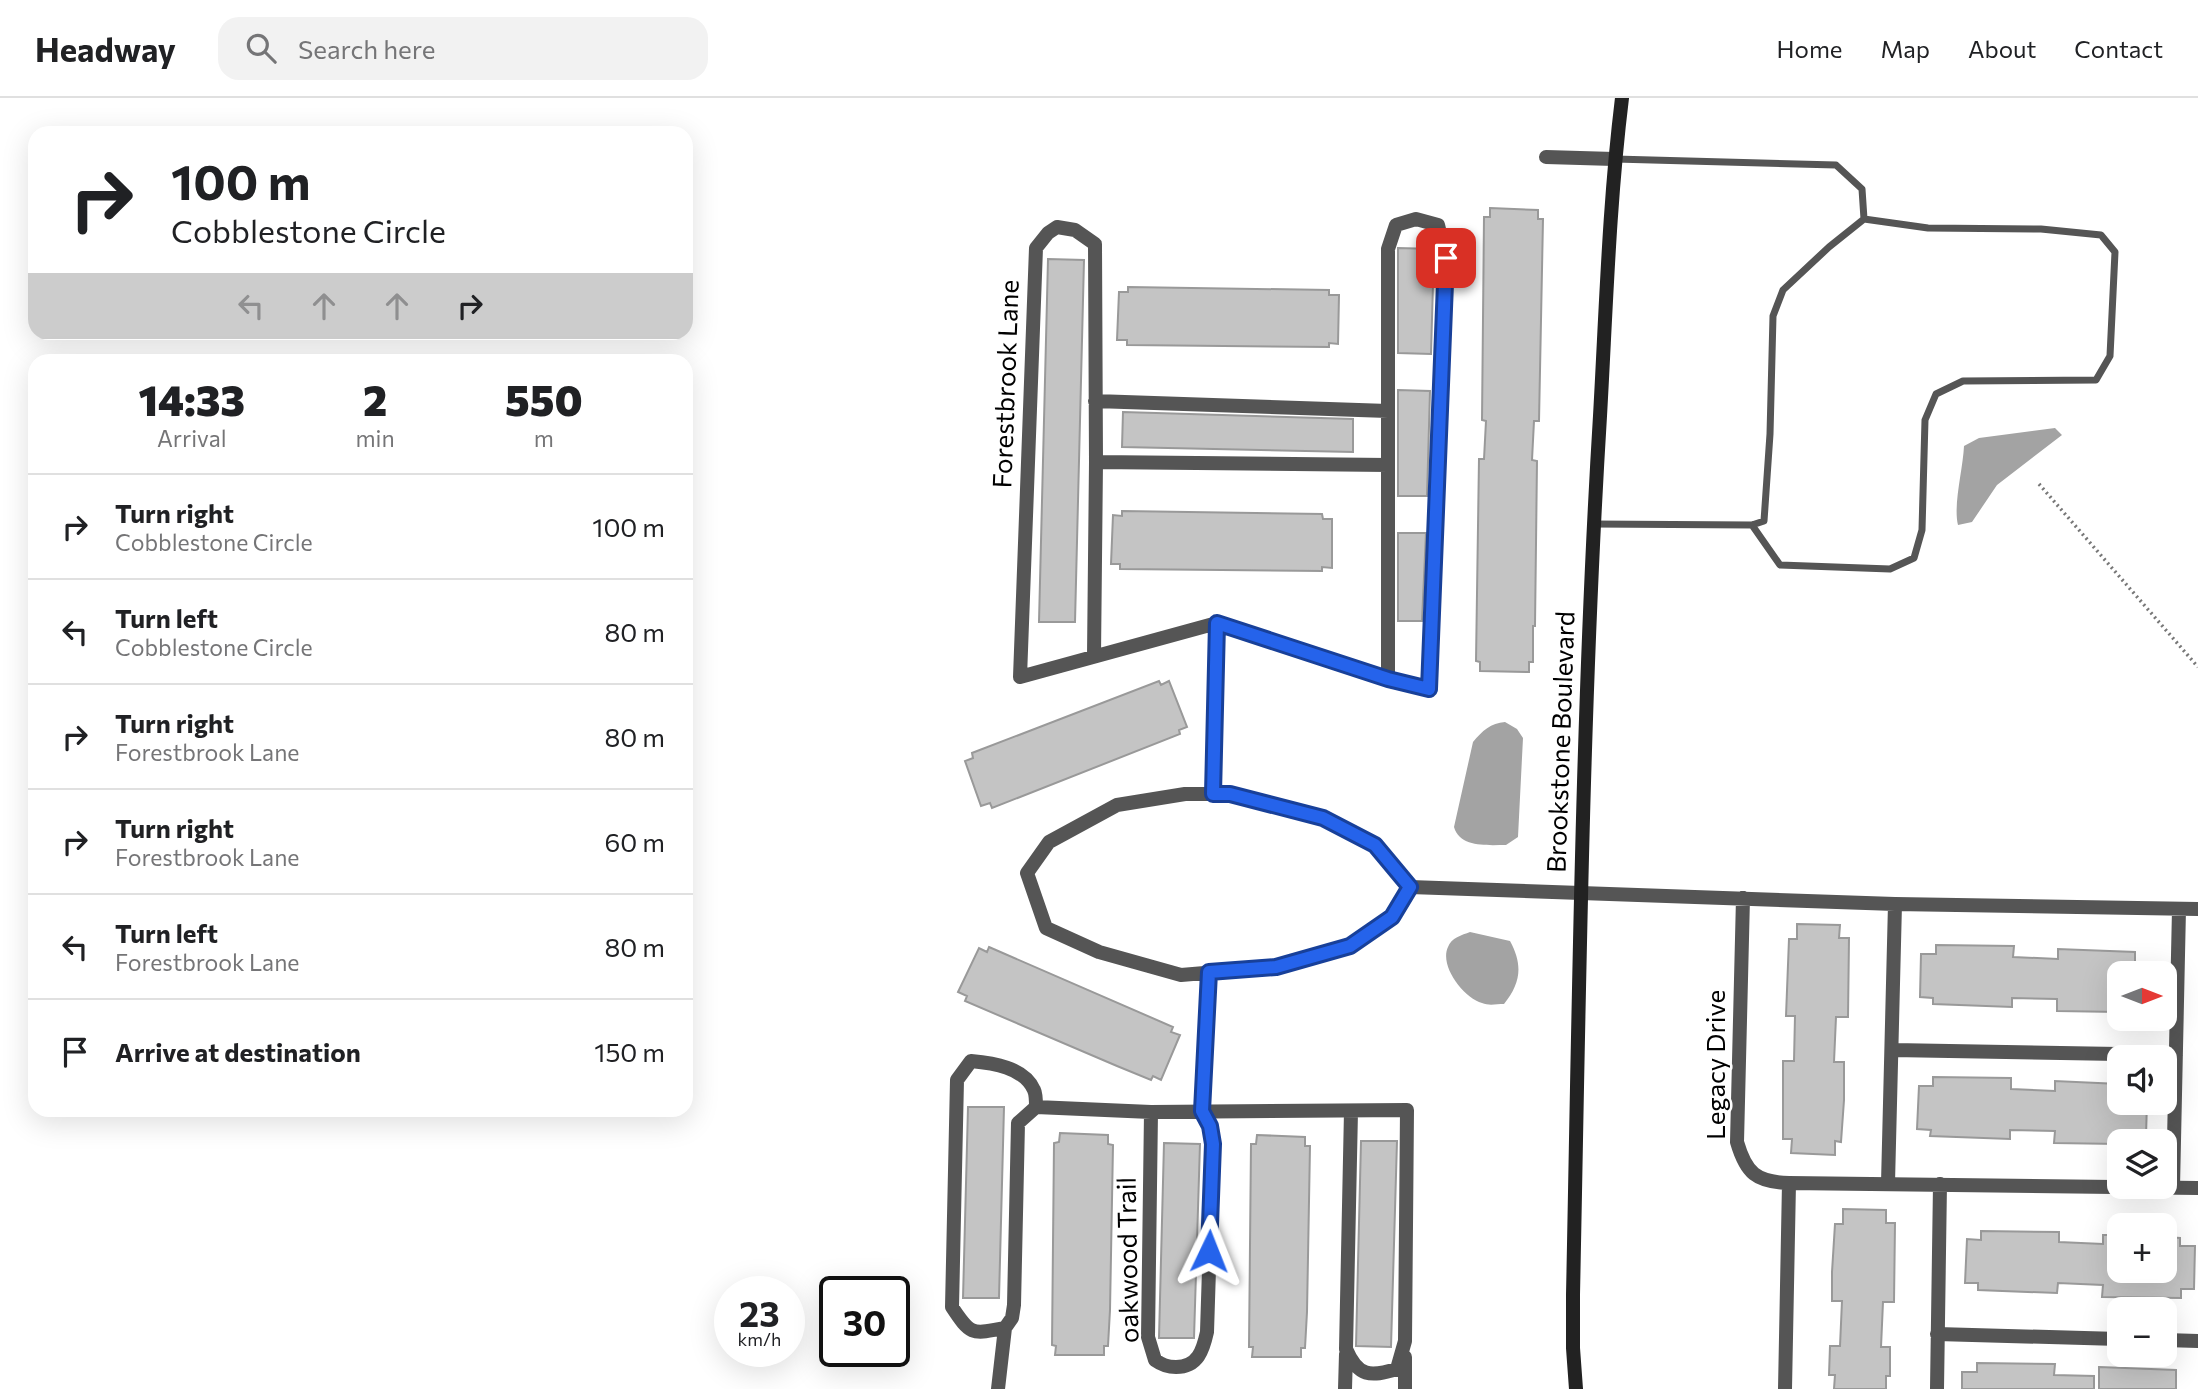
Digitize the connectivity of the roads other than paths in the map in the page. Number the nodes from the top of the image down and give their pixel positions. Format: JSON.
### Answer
{"nodes":[{"id":1,"x":1622,"y":98,"type":"edge"},
{"id":2,"x":1546,"y":157,"type":"dead end"},
{"id":3,"x":1615,"y":159,"type":"junction"},
{"id":4,"x":1864,"y":219,"type":"junction"},
{"id":5,"x":1096,"y":401,"type":"junction"},
{"id":6,"x":1388,"y":411,"type":"junction"},
{"id":7,"x":1096,"y":462,"type":"junction"},
{"id":8,"x":1388,"y":465,"type":"junction"},
{"id":9,"x":1592,"y":524,"type":"junction"},
{"id":10,"x":1752,"y":525,"type":"junction"},
{"id":11,"x":1217,"y":623,"type":"junction"},
{"id":12,"x":1094,"y":656,"type":"junction"},
{"id":13,"x":1388,"y":679,"type":"junction"},
{"id":14,"x":1213,"y":794,"type":"junction"},
{"id":15,"x":1410,"y":887,"type":"junction"},
{"id":16,"x":1581,"y":893,"type":"junction"},
{"id":17,"x":1743,"y":898,"type":"junction"},
{"id":18,"x":1895,"y":904,"type":"junction"},
{"id":19,"x":2179,"y":909,"type":"junction"},
{"id":20,"x":2198,"y":909,"type":"edge"},
{"id":21,"x":1209,"y":972,"type":"junction"},
{"id":22,"x":2176,"y":1045,"type":"edge"},
{"id":23,"x":1892,"y":1050,"type":"junction"},
{"id":24,"x":2107,"y":1054,"type":"edge"},
{"id":25,"x":1036,"y":1107,"type":"junction"},
{"id":26,"x":1202,"y":1111,"type":"junction"},
{"id":27,"x":1351,"y":1111,"type":"junction"},
{"id":28,"x":1151,"y":1112,"type":"junction"},
{"id":29,"x":1789,"y":1183,"type":"junction"},
{"id":30,"x":1888,"y":1184,"type":"junction"},
{"id":31,"x":1940,"y":1184,"type":"junction"},
{"id":32,"x":2107,"y":1186,"type":"edge"},
{"id":33,"x":2177,"y":1187,"type":"edge"},
{"id":34,"x":2198,"y":1188,"type":"edge"},
{"id":35,"x":1005,"y":1328,"type":"junction"},
{"id":36,"x":1937,"y":1334,"type":"junction"},
{"id":37,"x":2107,"y":1339,"type":"edge"},
{"id":38,"x":2177,"y":1340,"type":"edge"},
{"id":39,"x":1405,"y":1341,"type":"junction"},
{"id":40,"x":2198,"y":1341,"type":"edge"},
{"id":41,"x":1346,"y":1349,"type":"junction"},
{"id":42,"x":998,"y":1389,"type":"edge"},
{"id":43,"x":1345,"y":1389,"type":"edge"},
{"id":44,"x":1405,"y":1389,"type":"edge"},
{"id":45,"x":1576,"y":1389,"type":"edge"},
{"id":46,"x":1786,"y":1389,"type":"edge"},
{"id":47,"x":1937,"y":1389,"type":"edge"}],
"edges":[{"from":1,"to":3,"type":"street","name":"Brookstone Boulevard"},
{"from":2,"to":3,"type":"street"},
{"from":3,"to":4,"type":"lane"},
{"from":3,"to":9,"type":"street","name":"Brookstone Boulevard"},
{"from":4,"to":10,"type":"lane"},
{"from":4,"to":10,"type":"lane"},
{"from":5,"to":6,"type":"street"},
{"from":5,"to":7,"type":"street","name":"Forestbrook Lane"},
{"from":5,"to":12,"type":"street","name":"Forestbrook Lane"},
{"from":6,"to":8,"type":"street"},
{"from":6,"to":13,"type":"street"},
{"from":7,"to":8,"type":"street"},
{"from":7,"to":12,"type":"street","name":"Forestbrook Lane"},
{"from":8,"to":13,"type":"street"},
{"from":9,"to":10,"type":"lane"},
{"from":9,"to":16,"type":"street","name":"Brookstone Boulevard"},
{"from":11,"to":12,"type":"street","name":"Forestbrook Lane"},
{"from":11,"to":13,"type":"street"},
{"from":11,"to":14,"type":"street"},
{"from":14,"to":15,"type":"street"},
{"from":14,"to":21,"type":"street"},
{"from":15,"to":16,"type":"street"},
{"from":15,"to":21,"type":"street"},
{"from":16,"to":17,"type":"street"},
{"from":16,"to":45,"type":"street","name":"Brookstone Boulevard"},
{"from":17,"to":18,"type":"street"},
{"from":17,"to":29,"type":"street","name":"Legacy Drive"},
{"from":18,"to":19,"type":"street"},
{"from":18,"to":23,"type":"street"},
{"from":19,"to":20,"type":"street"},
{"from":19,"to":22,"type":"street"},
{"from":21,"to":26,"type":"street","name":"oakwood Trail"},
{"from":23,"to":24,"type":"street"},
{"from":23,"to":30,"type":"street"},
{"from":25,"to":28,"type":"street"},
{"from":25,"to":35,"type":"street"},
{"from":25,"to":35,"type":"street"},
{"from":26,"to":27,"type":"street"},
{"from":26,"to":28,"type":"street"},
{"from":26,"to":28,"type":"street","name":"oakwood Trail"},
{"from":27,"to":39,"type":"street"},
{"from":27,"to":41,"type":"street"},
{"from":29,"to":30,"type":"street","name":"Legacy Drive"},
{"from":29,"to":46,"type":"street"},
{"from":30,"to":31,"type":"street","name":"Legacy Drive"},
{"from":31,"to":32,"type":"street","name":"Legacy Drive"},
{"from":31,"to":36,"type":"street"},
{"from":33,"to":34,"type":"street","name":"Legacy Drive"},
{"from":35,"to":42,"type":"street"},
{"from":36,"to":37,"type":"street"},
{"from":36,"to":47,"type":"street"},
{"from":38,"to":40,"type":"street"},
{"from":39,"to":41,"type":"street"},
{"from":39,"to":44,"type":"street"},
{"from":41,"to":43,"type":"street"}]}
